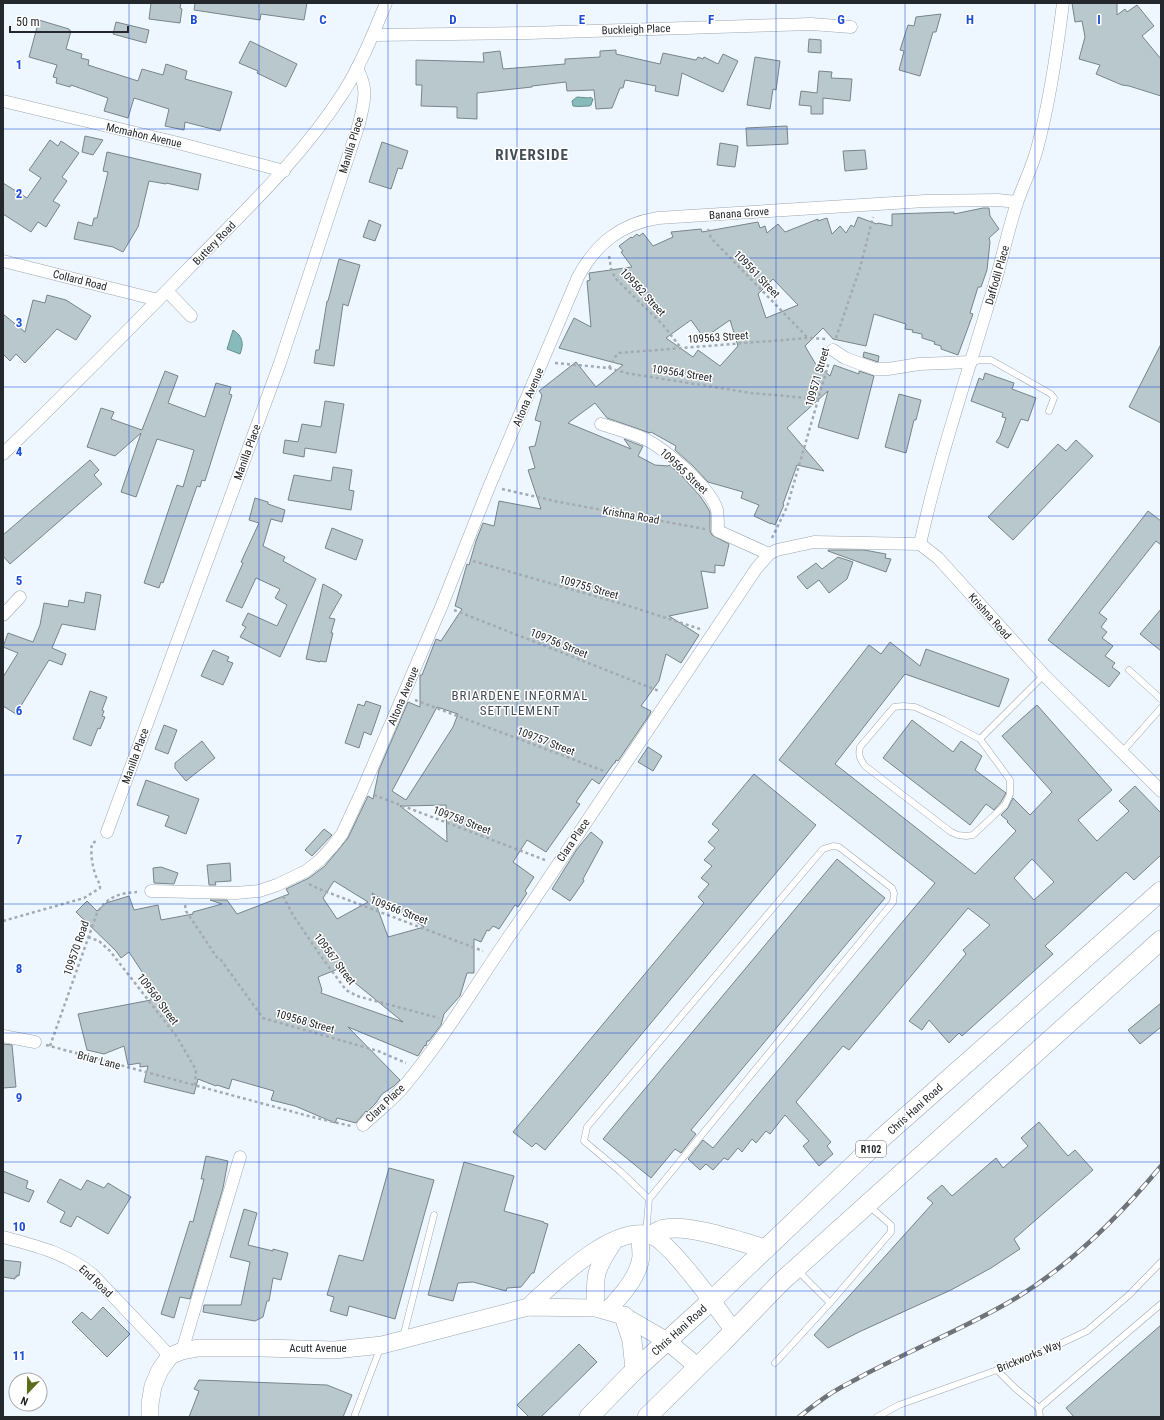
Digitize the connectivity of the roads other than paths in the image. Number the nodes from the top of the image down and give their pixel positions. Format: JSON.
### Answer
{"nodes":[{"id":1,"x":386,"y":3,"type":"edge"},
{"id":2,"x":1063,"y":3,"type":"edge"},
{"id":3,"x":851,"y":26,"type":"dead end"},
{"id":4,"x":373,"y":35,"type":"junction"},
{"id":5,"x":358,"y":68,"type":"junction"},
{"id":6,"x":3,"y":101,"type":"edge"},
{"id":7,"x":284,"y":170,"type":"junction"},
{"id":8,"x":1017,"y":202,"type":"junction"},
{"id":9,"x":3,"y":261,"type":"edge"},
{"id":10,"x":167,"y":291,"type":"junction"},
{"id":11,"x":158,"y":300,"type":"junction"},
{"id":12,"x":191,"y":316,"type":"dead end"},
{"id":13,"x":834,"y":344,"type":"road end"},
{"id":14,"x":542,"y":362,"type":"joint"},
{"id":15,"x":971,"y":362,"type":"junction"},
{"id":16,"x":1048,"y":411,"type":"dead end"},
{"id":17,"x":601,"y":424,"type":"dead end"},
{"id":18,"x":3,"y":454,"type":"edge"},
{"id":19,"x":920,"y":544,"type":"junction"},
{"id":20,"x":770,"y":552,"type":"junction"},
{"id":21,"x":20,"y":597,"type":"dead end"},
{"id":22,"x":3,"y":615,"type":"edge"},
{"id":23,"x":1129,"y":670,"type":"dead end"},
{"id":24,"x":1044,"y":675,"type":"junction"},
{"id":25,"x":1161,"y":699,"type":"edge"},
{"id":26,"x":1161,"y":708,"type":"edge"},
{"id":27,"x":980,"y":739,"type":"junction"},
{"id":28,"x":1122,"y":752,"type":"junction"},
{"id":29,"x":1161,"y":791,"type":"edge"},
{"id":30,"x":107,"y":832,"type":"road end"},
{"id":31,"x":151,"y":891,"type":"road end"},
{"id":32,"x":1161,"y":891,"type":"edge"},
{"id":33,"x":1161,"y":940,"type":"edge"},
{"id":34,"x":3,"y":1036,"type":"edge"},
{"id":35,"x":35,"y":1042,"type":"road end"},
{"id":36,"x":363,"y":1125,"type":"road end"},
{"id":37,"x":240,"y":1157,"type":"dead end"},
{"id":38,"x":649,"y":1199,"type":"junction"},
{"id":39,"x":867,"y":1204,"type":"junction"},
{"id":40,"x":434,"y":1215,"type":"dead end"},
{"id":41,"x":646,"y":1235,"type":"junction"},
{"id":42,"x":3,"y":1237,"type":"edge"},
{"id":43,"x":614,"y":1241,"type":"junction"},
{"id":44,"x":766,"y":1248,"type":"junction"},
{"id":45,"x":1161,"y":1262,"type":"edge"},
{"id":46,"x":796,"y":1268,"type":"junction"},
{"id":47,"x":711,"y":1301,"type":"junction"},
{"id":48,"x":830,"y":1303,"type":"junction"},
{"id":49,"x":1161,"y":1304,"type":"edge"},
{"id":50,"x":528,"y":1307,"type":"junction"},
{"id":51,"x":609,"y":1312,"type":"junction"},
{"id":52,"x":734,"y":1331,"type":"junction"},
{"id":53,"x":402,"y":1339,"type":"junction"},
{"id":54,"x":667,"y":1341,"type":"junction"},
{"id":55,"x":382,"y":1345,"type":"junction"},
{"id":56,"x":176,"y":1353,"type":"junction"},
{"id":57,"x":775,"y":1363,"type":"dead end"},
{"id":58,"x":698,"y":1366,"type":"junction"},
{"id":59,"x":635,"y":1370,"type":"junction"},
{"id":60,"x":997,"y":1370,"type":"junction"},
{"id":61,"x":1039,"y":1408,"type":"junction"},
{"id":62,"x":150,"y":1417,"type":"edge"},
{"id":63,"x":354,"y":1417,"type":"edge"},
{"id":64,"x":589,"y":1417,"type":"edge"},
{"id":65,"x":647,"y":1417,"type":"edge"},
{"id":66,"x":877,"y":1417,"type":"edge"},
{"id":67,"x":1040,"y":1417,"type":"edge"}],
"edges":[{"from":1,"to":4,"type":"street","name":"Buttery Road"},
{"from":2,"to":8,"type":"street","name":"Daffodil Place"},
{"from":3,"to":4,"type":"street","name":"Buckleigh Place"},
{"from":4,"to":5,"type":"street","name":"Buttery Road"},
{"from":5,"to":7,"type":"street","name":"Buttery Road"},
{"from":5,"to":30,"type":"street","name":"Manilla Place"},
{"from":6,"to":7,"type":"street","name":"Mcmahon Avenue"},
{"from":7,"to":10,"type":"street","name":"Buttery Road"},
{"from":8,"to":14,"type":"street","name":"Banana Grove"},
{"from":8,"to":15,"type":"street","name":"Daffodil Place"},
{"from":9,"to":11,"type":"street","name":"Collard Road"},
{"from":10,"to":11,"type":"street","name":"Buttery Road"},
{"from":10,"to":12,"type":"street"},
{"from":11,"to":18,"type":"street","name":"Buttery Road"},
{"from":13,"to":15,"type":"street"},
{"from":14,"to":31,"type":"street","name":"Altona Avenue"},
{"from":15,"to":16,"type":"lane"},
{"from":15,"to":19,"type":"street","name":"Daffodil Place"},
{"from":17,"to":20,"type":"street","name":"109565 Street"},
{"from":19,"to":20,"type":"street"},
{"from":19,"to":24,"type":"street","name":"Krishna Road"},
{"from":20,"to":36,"type":"street","name":"Clara Place"},
{"from":21,"to":22,"type":"street"},
{"from":23,"to":25,"type":"lane"},
{"from":24,"to":27,"type":"lane"},
{"from":24,"to":28,"type":"street","name":"Krishna Road"},
{"from":26,"to":28,"type":"lane"},
{"from":27,"to":27,"type":"lane"},
{"from":28,"to":29,"type":"street","name":"Krishna Road"},
{"from":32,"to":44,"type":"main road","name":"Chris Hani Road","number":"R102"},
{"from":33,"to":39,"type":"main road"},
{"from":34,"to":35,"type":"street"},
{"from":37,"to":56,"type":"street"},
{"from":38,"to":38,"type":"lane"},
{"from":38,"to":41,"type":"lane"},
{"from":39,"to":46,"type":"main road"},
{"from":39,"to":48,"type":"lane"},
{"from":40,"to":53,"type":"lane"},
{"from":41,"to":43,"type":"street","name":"Acutt Avenue"},
{"from":41,"to":44,"type":"main road"},
{"from":41,"to":47,"type":"street"},
{"from":41,"to":51,"type":"street"},
{"from":42,"to":56,"type":"street","name":"End Road"},
{"from":43,"to":50,"type":"street","name":"Acutt Avenue"},
{"from":43,"to":51,"type":"street"},
{"from":44,"to":47,"type":"main road","name":"Chris Hani Road","number":"R102"},
{"from":45,"to":60,"type":"lane","name":"Brickworks Way"},
{"from":46,"to":48,"type":"lane"},
{"from":46,"to":52,"type":"main road"},
{"from":47,"to":52,"type":"street"},
{"from":47,"to":54,"type":"main road","name":"Chris Hani Road","number":"R102"},
{"from":48,"to":57,"type":"lane"},
{"from":49,"to":61,"type":"lane"},
{"from":50,"to":51,"type":"street","name":"Acutt Avenue"},
{"from":50,"to":53,"type":"street","name":"Acutt Avenue"},
{"from":51,"to":54,"type":"street","name":"Acutt Avenue"},
{"from":51,"to":59,"type":"main road"},
{"from":52,"to":58,"type":"main road"},
{"from":53,"to":55,"type":"street","name":"Acutt Avenue"},
{"from":54,"to":58,"type":"street","name":"Acutt Avenue"},
{"from":54,"to":59,"type":"main road","name":"Chris Hani Road","number":"R102"},
{"from":55,"to":56,"type":"street","name":"Acutt Avenue"},
{"from":55,"to":63,"type":"lane"},
{"from":56,"to":62,"type":"street"},
{"from":58,"to":65,"type":"main road"},
{"from":59,"to":64,"type":"main road","name":"Chris Hani Road","number":"R102"},
{"from":60,"to":61,"type":"lane"},
{"from":60,"to":66,"type":"lane","name":"Brickworks Way"},
{"from":61,"to":67,"type":"lane"}]}
